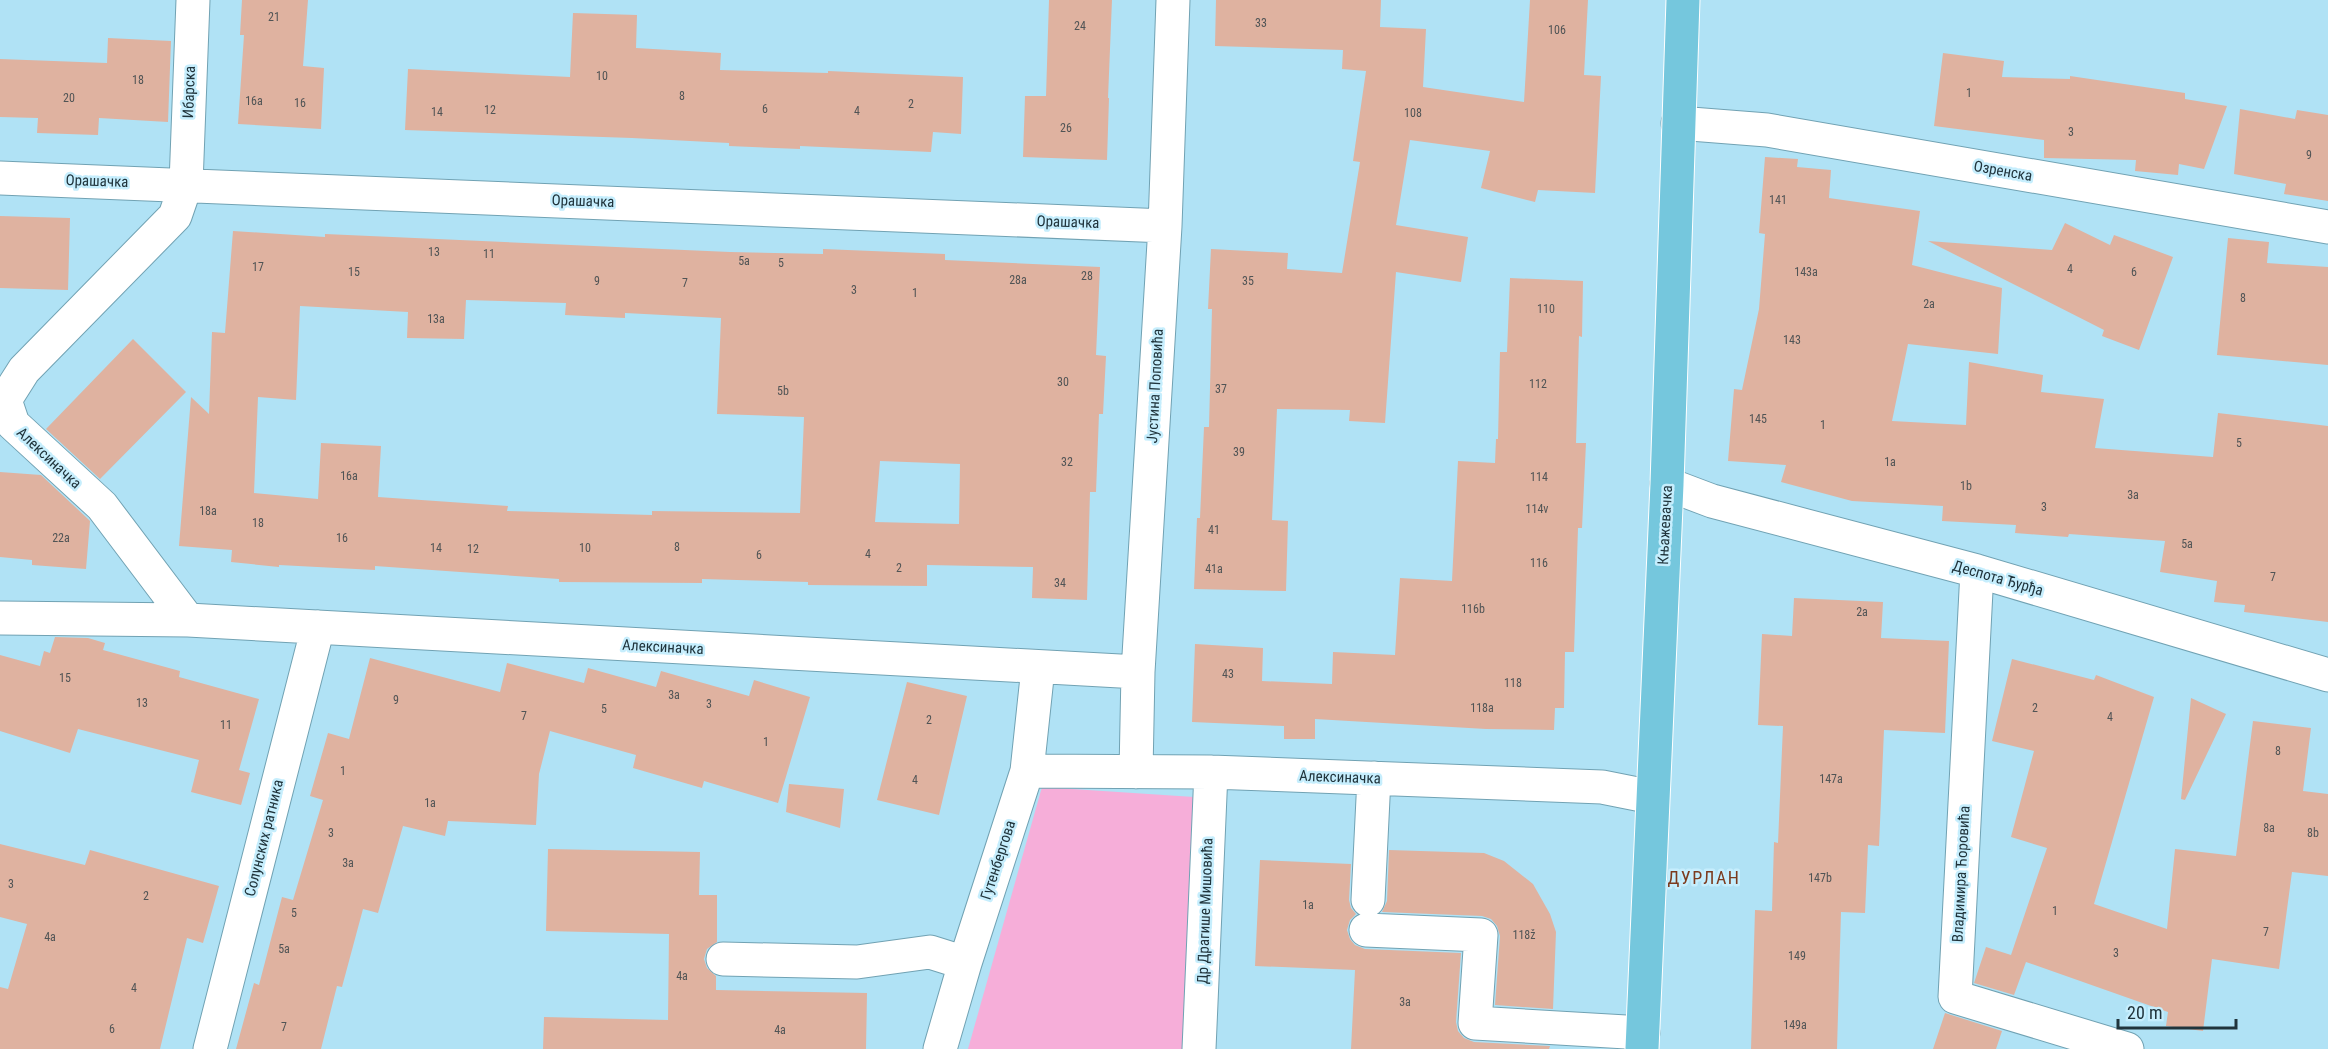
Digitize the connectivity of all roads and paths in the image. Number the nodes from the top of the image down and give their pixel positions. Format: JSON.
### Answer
{"nodes":[{"id":1,"x":193,"y":0,"type":"edge"},
{"id":2,"x":1173,"y":0,"type":"edge"},
{"id":3,"x":1683,"y":0,"type":"edge"},
{"id":4,"x":1678,"y":123,"type":"junction"},
{"id":5,"x":0,"y":178,"type":"edge"},
{"id":6,"x":186,"y":184,"type":"junction"},
{"id":7,"x":1165,"y":226,"type":"junction"},
{"id":8,"x":2328,"y":227,"type":"edge"},
{"id":9,"x":1667,"y":484,"type":"junction"},
{"id":10,"x":1977,"y":571,"type":"junction"},
{"id":11,"x":0,"y":618,"type":"edge"},
{"id":12,"x":189,"y":620,"type":"junction"},
{"id":13,"x":318,"y":627,"type":"junction"},
{"id":14,"x":1038,"y":668,"type":"junction"},
{"id":15,"x":1138,"y":672,"type":"junction"},
{"id":16,"x":2328,"y":675,"type":"edge"},
{"id":17,"x":1027,"y":771,"type":"junction"},
{"id":18,"x":1136,"y":772,"type":"junction"},
{"id":19,"x":1211,"y":772,"type":"junction"},
{"id":20,"x":1374,"y":778,"type":"junction"},
{"id":21,"x":1652,"y":796,"type":"junction"},
{"id":22,"x":723,"y":959,"type":"dead end"},
{"id":23,"x":965,"y":963,"type":"junction"},
{"id":24,"x":1642,"y":1041,"type":"edge"},
{"id":25,"x":210,"y":1049,"type":"edge"},
{"id":26,"x":940,"y":1049,"type":"edge"},
{"id":27,"x":1199,"y":1049,"type":"edge"},
{"id":28,"x":2127,"y":1049,"type":"edge"}],
"edges":[{"from":1,"to":6,"type":"street","name":"Ибарска"},
{"from":2,"to":7,"type":"street","name":"Јустина Поповића"},
{"from":3,"to":4,"type":"main road","name":"Књажевачка"},
{"from":4,"to":8,"type":"street","name":"Озренска"},
{"from":4,"to":9,"type":"main road","name":"Књажевачка"},
{"from":5,"to":6,"type":"street","name":"Орашачка"},
{"from":6,"to":7,"type":"street","name":"Орашачка"},
{"from":6,"to":12,"type":"street","name":"Алексиначка"},
{"from":7,"to":15,"type":"street","name":"Јустина Поповића"},
{"from":9,"to":10,"type":"street","name":"Деспота Ђурђа"},
{"from":9,"to":21,"type":"main road","name":"Књажевачка"},
{"from":10,"to":16,"type":"street","name":"Деспота Ђурђа"},
{"from":10,"to":28,"type":"street","name":"Владимира Ћоровића"},
{"from":11,"to":12,"type":"street","name":"Алексиначка"},
{"from":12,"to":13,"type":"street","name":"Алексиначка"},
{"from":13,"to":14,"type":"street","name":"Алексиначка"},
{"from":13,"to":25,"type":"street","name":"Солунских ратника"},
{"from":14,"to":15,"type":"street","name":"Алексиначка"},
{"from":14,"to":17,"type":"street","name":"Гутенбергова"},
{"from":15,"to":18,"type":"street","name":"Јустина Поповића"},
{"from":17,"to":18,"type":"street","name":"Алексиначка"},
{"from":17,"to":23,"type":"street","name":"Гутенбергова"},
{"from":18,"to":19,"type":"street","name":"Алексиначка"},
{"from":19,"to":20,"type":"street","name":"Алексиначка"},
{"from":19,"to":27,"type":"street","name":"Др Драгише Мишовића"},
{"from":20,"to":21,"type":"street","name":"Алексиначка"},
{"from":20,"to":24,"type":"street"},
{"from":21,"to":24,"type":"main road","name":"Књажевачка"},
{"from":22,"to":23,"type":"street"},
{"from":23,"to":26,"type":"street","name":"Гутенбергова"}]}
